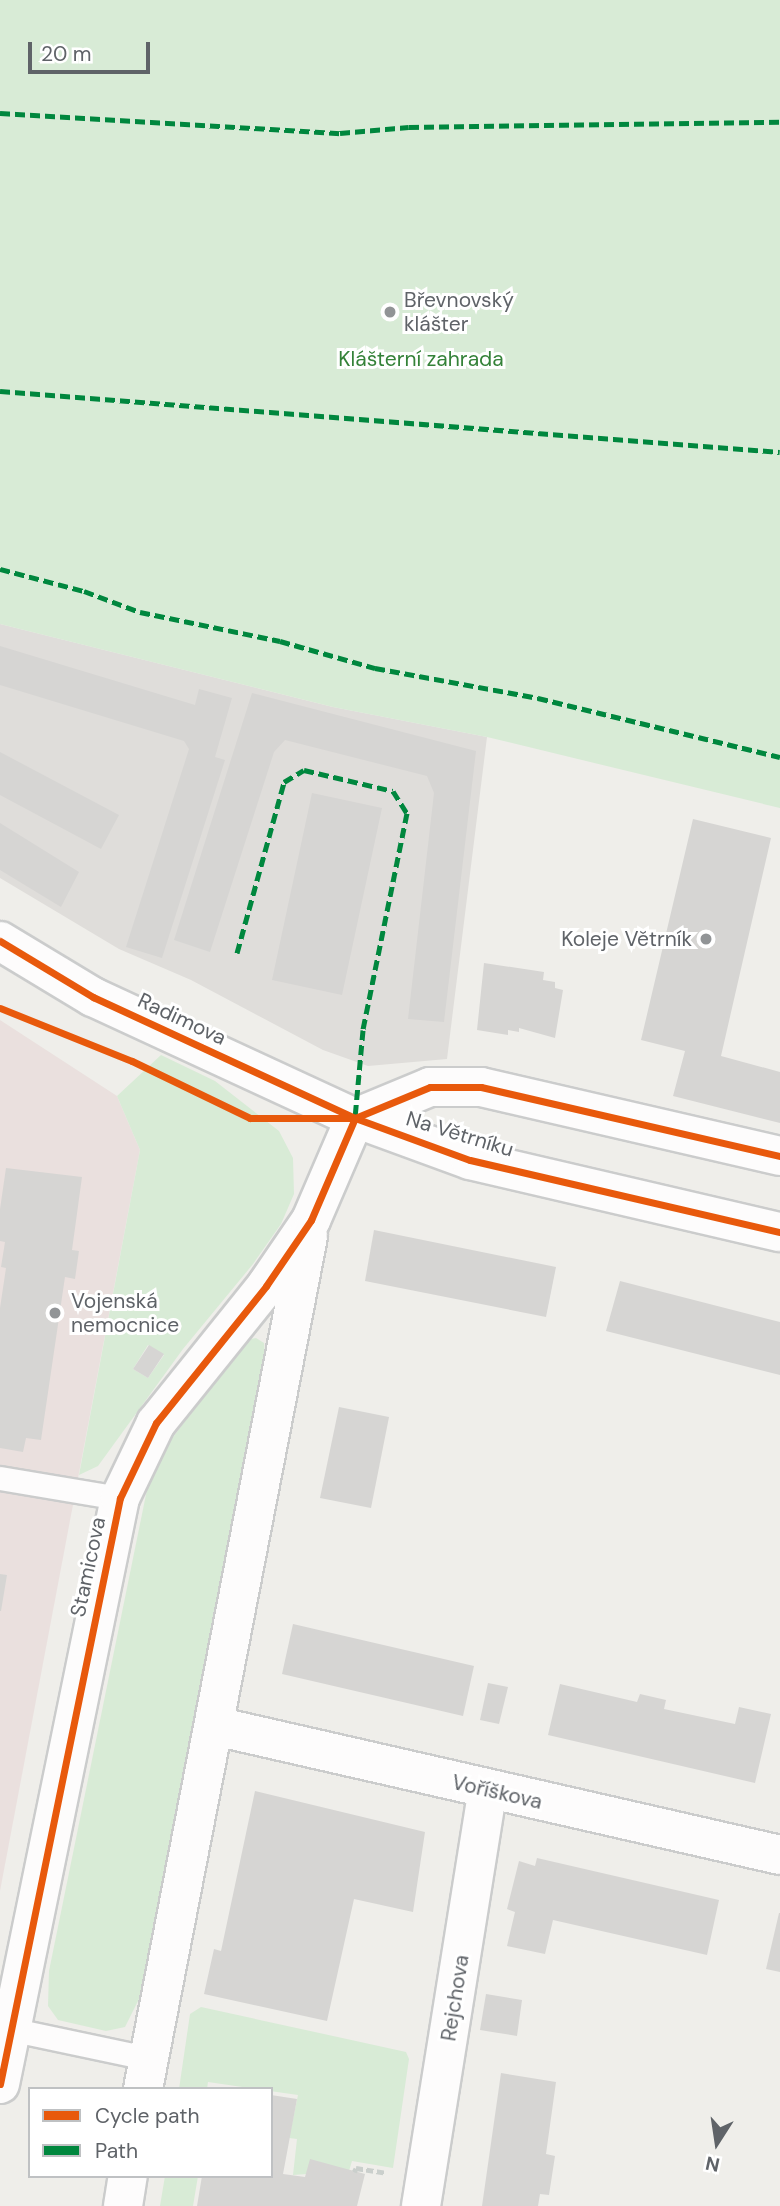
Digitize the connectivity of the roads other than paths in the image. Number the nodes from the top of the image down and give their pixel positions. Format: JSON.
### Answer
{"nodes":[{"id":1,"x":0,"y":941,"type":"edge"},
{"id":2,"x":355,"y":1118,"type":"junction"},
{"id":3,"x":780,"y":1156,"type":"edge"},
{"id":4,"x":311,"y":1220,"type":"junction"},
{"id":5,"x":780,"y":1232,"type":"edge"},
{"id":6,"x":0,"y":1478,"type":"edge"},
{"id":7,"x":120,"y":1498,"type":"junction"},
{"id":8,"x":215,"y":1726,"type":"junction"},
{"id":9,"x":488,"y":1790,"type":"junction"},
{"id":10,"x":780,"y":1855,"type":"edge"},
{"id":11,"x":3,"y":2048,"type":"edge"},
{"id":12,"x":145,"y":2074,"type":"edge"},
{"id":13,"x":128,"y":2178,"type":"edge"},
{"id":14,"x":123,"y":2206,"type":"edge"},
{"id":15,"x":421,"y":2206,"type":"edge"}],
"edges":[{"from":1,"to":2,"type":"street","name":"Radimova"},
{"from":2,"to":3,"type":"street","name":"Na Větrníku"},
{"from":2,"to":4,"type":"street","name":"Stamicova"},
{"from":2,"to":5,"type":"street","name":"Na Větrníku"},
{"from":4,"to":7,"type":"street","name":"Stamicova"},
{"from":4,"to":8,"type":"street","name":"Stamicova"},
{"from":6,"to":7,"type":"lane"},
{"from":7,"to":11,"type":"street","name":"Stamicova"},
{"from":8,"to":9,"type":"street","name":"Voříškova"},
{"from":8,"to":12,"type":"street","name":"Stamicova"},
{"from":9,"to":10,"type":"street","name":"Voříškova"},
{"from":9,"to":15,"type":"street","name":"Rejchova"},
{"from":11,"to":12,"type":"lane","name":"Stamicova"},
{"from":13,"to":14,"type":"street"}]}
